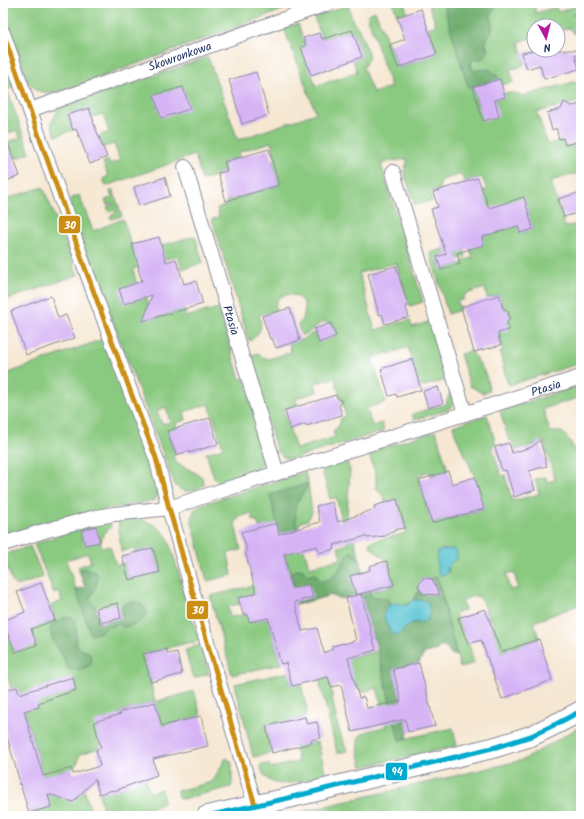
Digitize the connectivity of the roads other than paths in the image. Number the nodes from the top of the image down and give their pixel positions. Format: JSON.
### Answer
{"nodes":[{"id":1,"x":329,"y":3,"type":"edge"},
{"id":2,"x":3,"y":33,"type":"edge"},
{"id":3,"x":30,"y":110,"type":"junction"},
{"id":4,"x":185,"y":167,"type":"dead end"},
{"id":5,"x":393,"y":172,"type":"dead end"},
{"id":6,"x":581,"y":377,"type":"edge"},
{"id":7,"x":465,"y":414,"type":"junction"},
{"id":8,"x":277,"y":473,"type":"junction"},
{"id":9,"x":169,"y":508,"type":"junction"},
{"id":10,"x":3,"y":544,"type":"edge"},
{"id":11,"x":581,"y":710,"type":"edge"},
{"id":12,"x":255,"y":805,"type":"junction"},
{"id":13,"x":207,"y":816,"type":"edge"}],
"edges":[{"from":1,"to":3,"type":"street","name":"Skowronkowa"},
{"from":2,"to":3,"type":"street"},
{"from":3,"to":9,"type":"street"},
{"from":4,"to":8,"type":"street","name":"Ptasia"},
{"from":5,"to":7,"type":"street"},
{"from":6,"to":7,"type":"street","name":"Ptasia"},
{"from":7,"to":8,"type":"street","name":"Ptasia"},
{"from":8,"to":9,"type":"street","name":"Ptasia"},
{"from":9,"to":10,"type":"street","name":"Ptasia"},
{"from":9,"to":12,"type":"street"},
{"from":11,"to":12,"type":"street"},
{"from":12,"to":13,"type":"street"}]}
